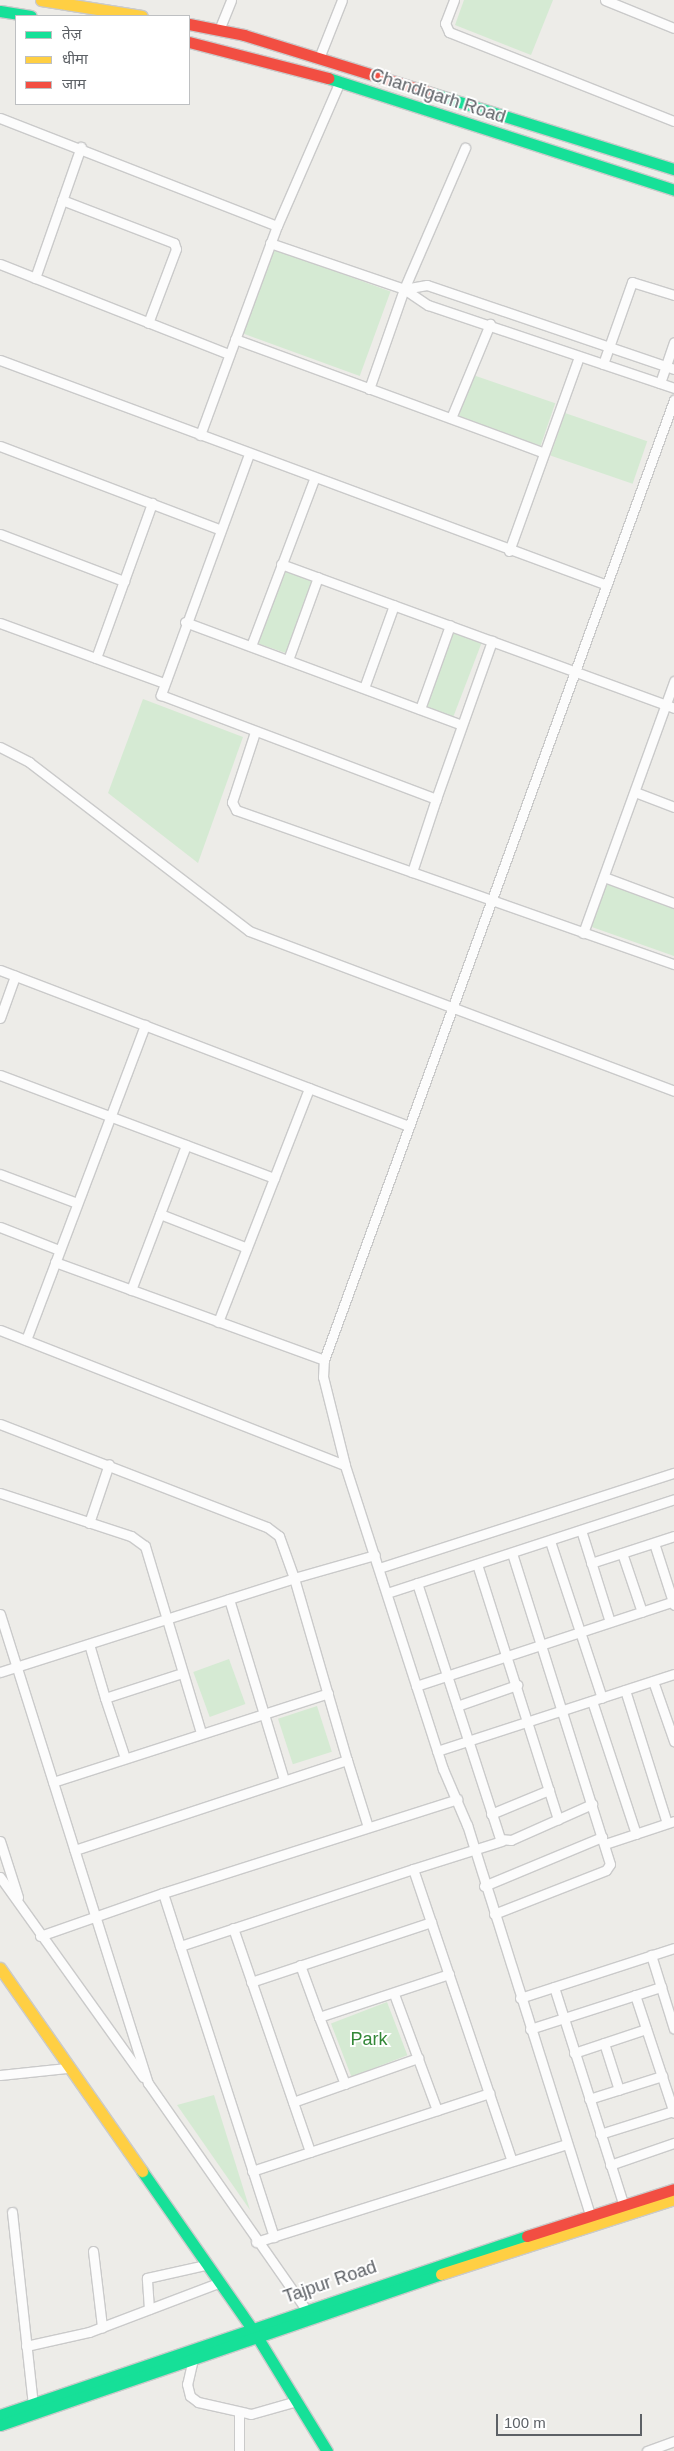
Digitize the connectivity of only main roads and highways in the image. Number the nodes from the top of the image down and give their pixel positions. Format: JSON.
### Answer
{"nodes":[{"id":1,"x":41,"y":0,"type":"edge"},
{"id":2,"x":0,"y":11,"type":"edge"},
{"id":3,"x":25,"y":15,"type":"edge"},
{"id":4,"x":136,"y":15,"type":"edge"},
{"id":5,"x":190,"y":24,"type":"edge"},
{"id":6,"x":190,"y":42,"type":"edge"},
{"id":7,"x":674,"y":169,"type":"edge"},
{"id":8,"x":674,"y":190,"type":"edge"},
{"id":9,"x":0,"y":1968,"type":"edge"},
{"id":10,"x":674,"y":2188,"type":"edge"},
{"id":11,"x":674,"y":2198,"type":"edge"},
{"id":12,"x":626,"y":2211,"type":"junction"},
{"id":13,"x":592,"y":2222,"type":"junction"},
{"id":14,"x":255,"y":2333,"type":"junction"},
{"id":15,"x":0,"y":2415,"type":"edge"},
{"id":16,"x":0,"y":2425,"type":"edge"},
{"id":17,"x":327,"y":2451,"type":"edge"}],
"edges":[{"from":1,"to":4,"type":"main road"},
{"from":2,"to":3,"type":"main road"},
{"from":5,"to":7,"type":"main road","name":"Chandigarh Road"},
{"from":6,"to":8,"type":"main road","name":"Chandigarh Road"},
{"from":9,"to":14,"type":"main road"},
{"from":10,"to":12,"type":"main road","name":"Tajpur Road"},
{"from":11,"to":12,"type":"main road","name":"Tajpur Road"},
{"from":12,"to":13,"type":"main road","name":"Tajpur Road"},
{"from":13,"to":14,"type":"main road","name":"Tajpur Road"},
{"from":13,"to":14,"type":"main road","name":"Tajpur Road"},
{"from":14,"to":15,"type":"main road","name":"Tajpur Road"},
{"from":14,"to":16,"type":"main road","name":"Tajpur Road"},
{"from":14,"to":17,"type":"main road"}]}
